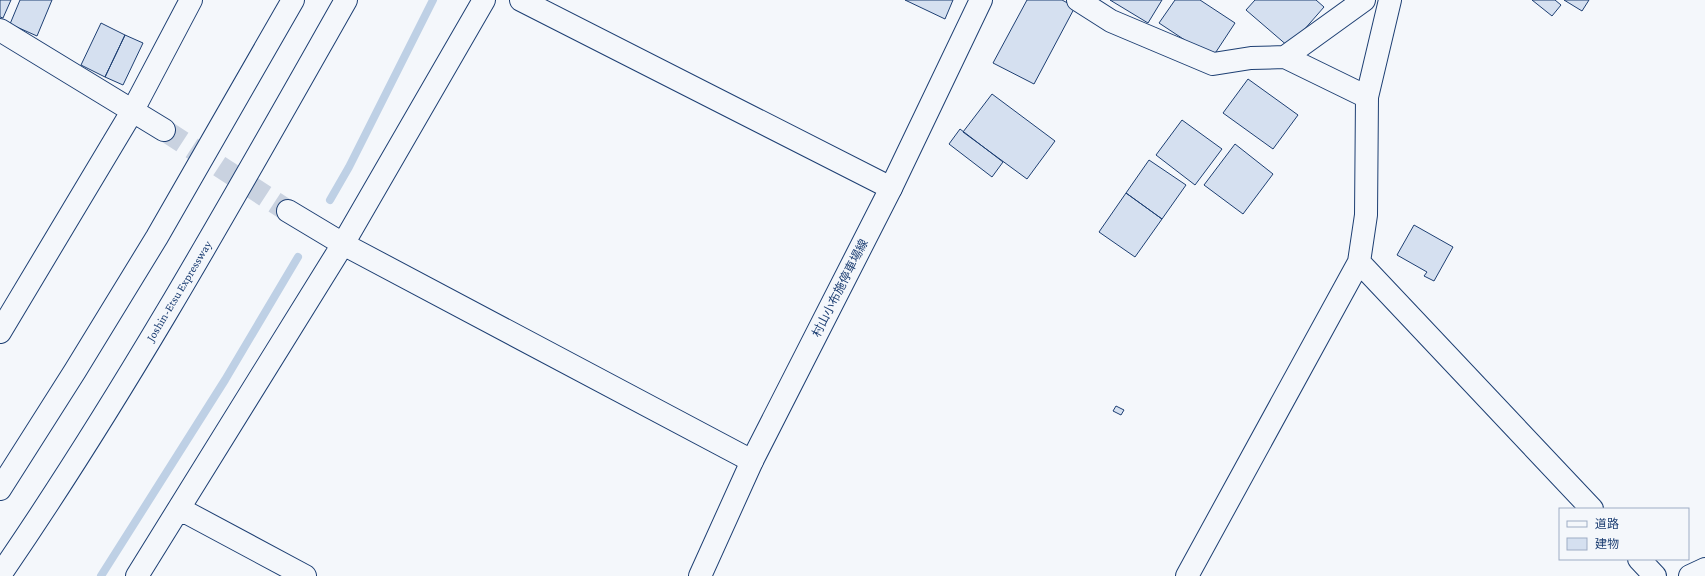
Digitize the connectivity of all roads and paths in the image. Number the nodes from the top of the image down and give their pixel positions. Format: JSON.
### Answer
{"nodes":[{"id":1,"x":191,"y":0,"type":"edge"},
{"id":2,"x":293,"y":0,"type":"edge"},
{"id":3,"x":346,"y":0,"type":"edge"},
{"id":4,"x":484,"y":0,"type":"edge"},
{"id":5,"x":521,"y":0,"type":"edge"},
{"id":6,"x":981,"y":0,"type":"edge"},
{"id":7,"x":1078,"y":0,"type":"edge"},
{"id":8,"x":1364,"y":0,"type":"edge"},
{"id":9,"x":1390,"y":0,"type":"edge"},
{"id":10,"x":0,"y":30,"type":"edge"},
{"id":11,"x":1285,"y":57,"type":"junction"},
{"id":12,"x":1367,"y":97,"type":"junction"},
{"id":13,"x":134,"y":110,"type":"junction"},
{"id":14,"x":164,"y":130,"type":"tunnel mouth"},
{"id":15,"x":891,"y":188,"type":"junction"},
{"id":16,"x":288,"y":211,"type":"tunnel mouth"},
{"id":17,"x":343,"y":244,"type":"junction"},
{"id":18,"x":1359,"y":262,"type":"junction"},
{"id":19,"x":0,"y":332,"type":"edge"},
{"id":20,"x":752,"y":461,"type":"junction"},
{"id":21,"x":0,"y":489,"type":"edge"},
{"id":22,"x":1591,"y":508,"type":"edge"},
{"id":23,"x":180,"y":509,"type":"junction"},
{"id":24,"x":1640,"y":560,"type":"edge"},
{"id":25,"x":1705,"y":569,"type":"edge"},
{"id":26,"x":0,"y":575,"type":"edge"},
{"id":27,"x":137,"y":576,"type":"edge"},
{"id":28,"x":305,"y":576,"type":"edge"},
{"id":29,"x":700,"y":576,"type":"edge"},
{"id":30,"x":1186,"y":576,"type":"edge"},
{"id":31,"x":1655,"y":576,"type":"edge"},
{"id":32,"x":1690,"y":576,"type":"edge"}],
"edges":[{"from":1,"to":13,"type":"main road"},
{"from":2,"to":21,"type":"main road"},
{"from":3,"to":26,"type":"main road","name":"Joshin-Etsu Expressway"},
{"from":4,"to":17,"type":"main road"},
{"from":5,"to":15,"type":"main road"},
{"from":6,"to":15,"type":"main road","name":"村山小布施停車場線"},
{"from":7,"to":11,"type":"main road"},
{"from":8,"to":11,"type":"main road"},
{"from":9,"to":12,"type":"main road"},
{"from":10,"to":13,"type":"main road"},
{"from":11,"to":12,"type":"main road"},
{"from":12,"to":18,"type":"main road"},
{"from":13,"to":14,"type":"main road"},
{"from":13,"to":19,"type":"main road"},
{"from":15,"to":20,"type":"main road","name":"村山小布施停車場線"},
{"from":16,"to":17,"type":"main road"},
{"from":17,"to":20,"type":"main road"},
{"from":17,"to":23,"type":"main road"},
{"from":18,"to":22,"type":"main road"},
{"from":18,"to":30,"type":"main road"},
{"from":20,"to":29,"type":"main road","name":"村山小布施停車場線"},
{"from":23,"to":27,"type":"main road"},
{"from":23,"to":28,"type":"main road"},
{"from":24,"to":31,"type":"main road"},
{"from":25,"to":32,"type":"main road"}]}
